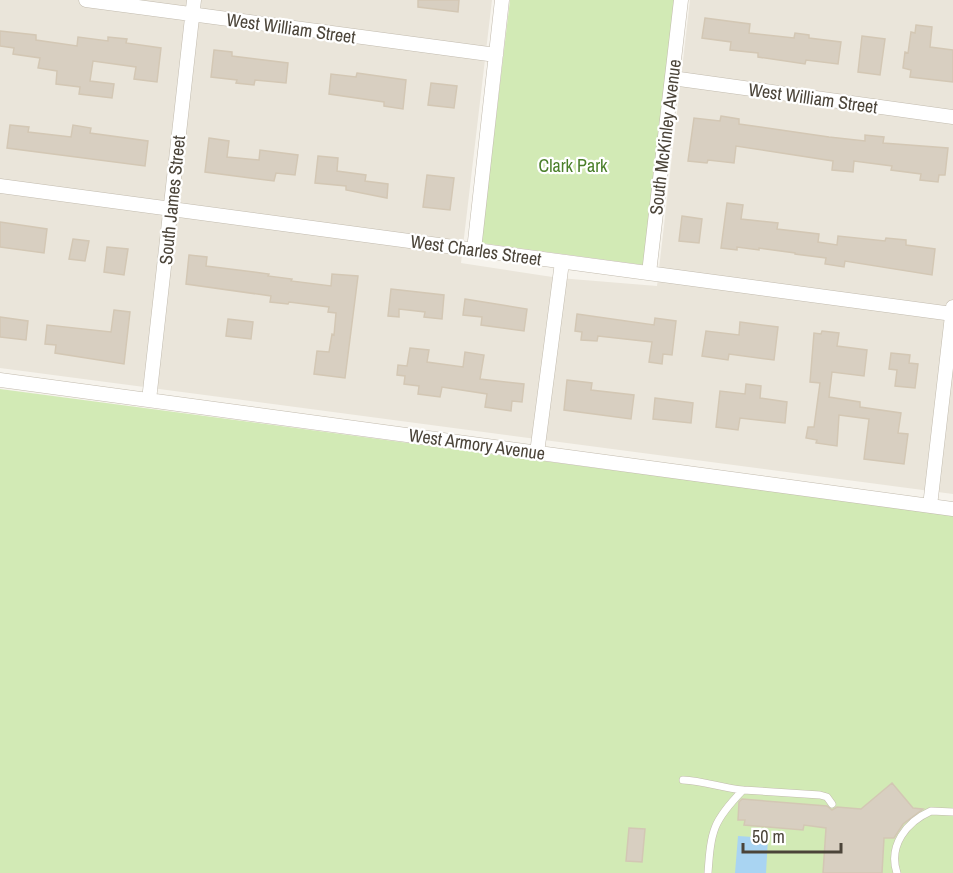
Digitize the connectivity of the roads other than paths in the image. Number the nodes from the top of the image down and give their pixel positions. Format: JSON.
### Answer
{"nodes":[{"id":1,"x":86,"y":0,"type":"edge"},
{"id":2,"x":195,"y":0,"type":"edge"},
{"id":3,"x":502,"y":0,"type":"edge"},
{"id":4,"x":681,"y":0,"type":"edge"},
{"id":5,"x":193,"y":14,"type":"junction"},
{"id":6,"x":496,"y":55,"type":"junction"},
{"id":7,"x":672,"y":78,"type":"junction"},
{"id":8,"x":953,"y":117,"type":"edge"},
{"id":9,"x":0,"y":186,"type":"edge"},
{"id":10,"x":171,"y":209,"type":"junction"},
{"id":11,"x":474,"y":250,"type":"junction"},
{"id":12,"x":562,"y":262,"type":"junction"},
{"id":13,"x":650,"y":273,"type":"junction"},
{"id":14,"x":953,"y":311,"type":"edge"},
{"id":15,"x":0,"y":380,"type":"edge"},
{"id":16,"x":149,"y":400,"type":"junction"},
{"id":17,"x":537,"y":453,"type":"junction"},
{"id":18,"x":930,"y":506,"type":"junction"},
{"id":19,"x":953,"y":509,"type":"edge"},
{"id":20,"x":683,"y":780,"type":"dead end"},
{"id":21,"x":743,"y":790,"type":"junction"},
{"id":22,"x":832,"y":804,"type":"dead end"},
{"id":23,"x":953,"y":812,"type":"edge"},
{"id":24,"x":708,"y":873,"type":"edge"},
{"id":25,"x":897,"y":873,"type":"edge"}],
"edges":[{"from":1,"to":5,"type":"street","name":"West William Street"},
{"from":2,"to":5,"type":"street","name":"South James Street"},
{"from":3,"to":6,"type":"street"},
{"from":4,"to":7,"type":"street","name":"South McKinley Avenue"},
{"from":5,"to":6,"type":"street","name":"West William Street"},
{"from":5,"to":10,"type":"street","name":"South James Street"},
{"from":6,"to":11,"type":"street"},
{"from":7,"to":8,"type":"street","name":"West William Street"},
{"from":7,"to":13,"type":"street","name":"South McKinley Avenue"},
{"from":9,"to":10,"type":"street","name":"West Charles Street"},
{"from":10,"to":11,"type":"street","name":"West Charles Street"},
{"from":10,"to":16,"type":"street","name":"South James Street"},
{"from":11,"to":12,"type":"street","name":"West Charles Street"},
{"from":12,"to":13,"type":"street","name":"West Charles Street"},
{"from":12,"to":17,"type":"street"},
{"from":13,"to":14,"type":"street","name":"West Charles Street"},
{"from":14,"to":18,"type":"street"},
{"from":15,"to":16,"type":"street","name":"West Armory Avenue"},
{"from":16,"to":17,"type":"street","name":"West Armory Avenue"},
{"from":17,"to":18,"type":"street","name":"West Armory Avenue"},
{"from":18,"to":19,"type":"street","name":"West Armory Avenue"},
{"from":20,"to":21,"type":"lane"},
{"from":21,"to":22,"type":"lane"},
{"from":21,"to":24,"type":"lane"},
{"from":23,"to":25,"type":"lane"}]}
